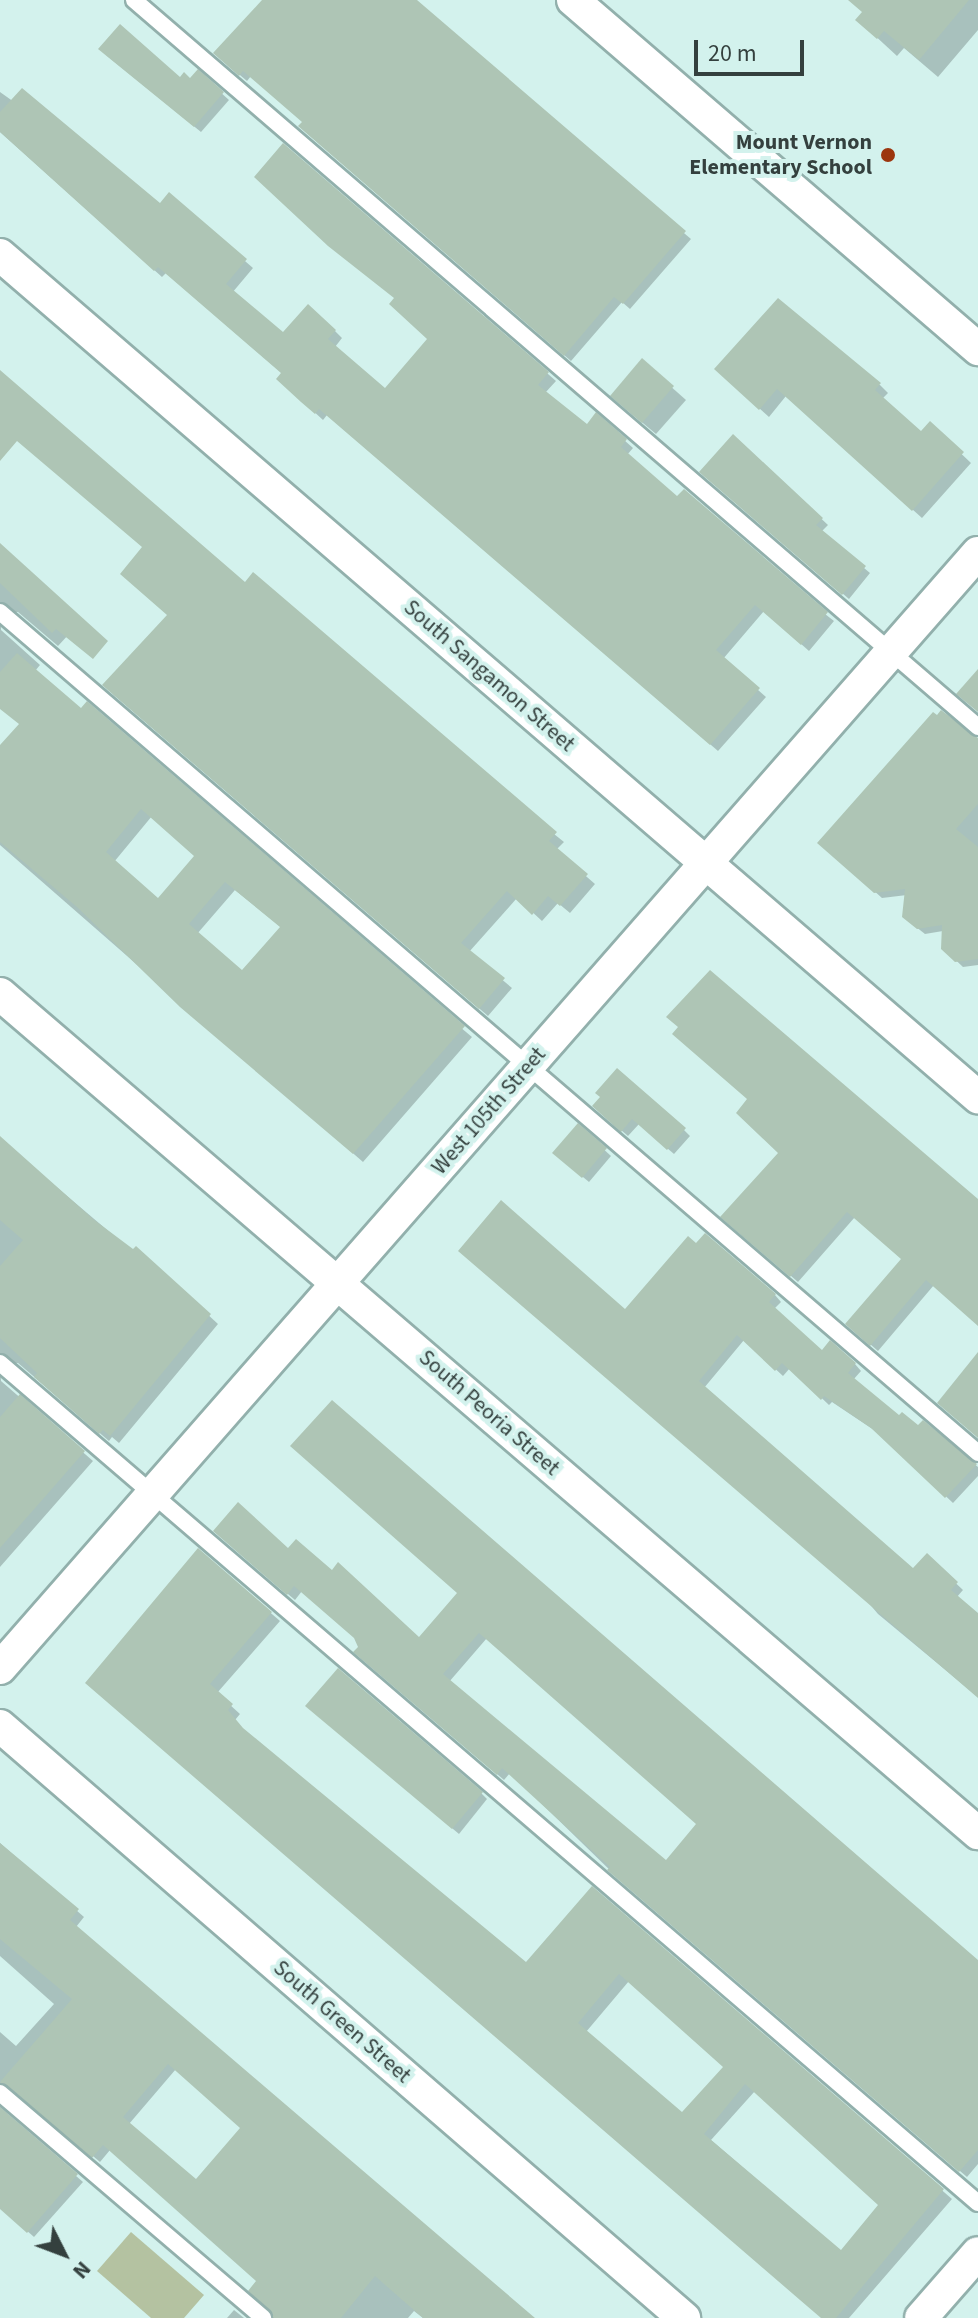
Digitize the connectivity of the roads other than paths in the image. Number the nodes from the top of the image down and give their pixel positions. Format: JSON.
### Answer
{"nodes":[{"id":1,"x":134,"y":0,"type":"edge"},
{"id":2,"x":573,"y":0,"type":"edge"},
{"id":3,"x":0,"y":255,"type":"edge"},
{"id":4,"x":978,"y":349,"type":"edge"},
{"id":5,"x":978,"y":553,"type":"edge"},
{"id":6,"x":0,"y":612,"type":"edge"},
{"id":7,"x":891,"y":652,"type":"junction"},
{"id":8,"x":978,"y":727,"type":"edge"},
{"id":9,"x":706,"y":863,"type":"junction"},
{"id":10,"x":0,"y":994,"type":"edge"},
{"id":11,"x":528,"y":1066,"type":"junction"},
{"id":12,"x":978,"y":1097,"type":"edge"},
{"id":13,"x":338,"y":1283,"type":"junction"},
{"id":14,"x":0,"y":1363,"type":"edge"},
{"id":15,"x":978,"y":1453,"type":"edge"},
{"id":16,"x":153,"y":1494,"type":"junction"},
{"id":17,"x":0,"y":1668,"type":"edge"},
{"id":18,"x":0,"y":1726,"type":"edge"},
{"id":19,"x":978,"y":1833,"type":"edge"},
{"id":20,"x":0,"y":2093,"type":"edge"},
{"id":21,"x":978,"y":2203,"type":"edge"},
{"id":22,"x":978,"y":2253,"type":"edge"},
{"id":23,"x":263,"y":2318,"type":"edge"},
{"id":24,"x":684,"y":2318,"type":"edge"},
{"id":25,"x":921,"y":2318,"type":"edge"}],
"edges":[{"from":1,"to":7,"type":"lane"},
{"from":2,"to":4,"type":"street"},
{"from":3,"to":9,"type":"street","name":"South Sangamon Street"},
{"from":5,"to":7,"type":"street","name":"West 105th Street"},
{"from":6,"to":11,"type":"lane"},
{"from":7,"to":8,"type":"lane"},
{"from":7,"to":9,"type":"street","name":"West 105th Street"},
{"from":9,"to":11,"type":"street","name":"West 105th Street"},
{"from":9,"to":12,"type":"street","name":"South Sangamon Street"},
{"from":10,"to":13,"type":"street","name":"South Peoria Street"},
{"from":11,"to":13,"type":"street","name":"West 105th Street"},
{"from":11,"to":15,"type":"lane"},
{"from":13,"to":16,"type":"street","name":"West 105th Street"},
{"from":13,"to":19,"type":"street","name":"South Peoria Street"},
{"from":14,"to":16,"type":"lane"},
{"from":16,"to":17,"type":"street","name":"West 105th Street"},
{"from":16,"to":21,"type":"lane"},
{"from":18,"to":24,"type":"street","name":"South Green Street"},
{"from":20,"to":23,"type":"lane"},
{"from":22,"to":25,"type":"street"}]}
